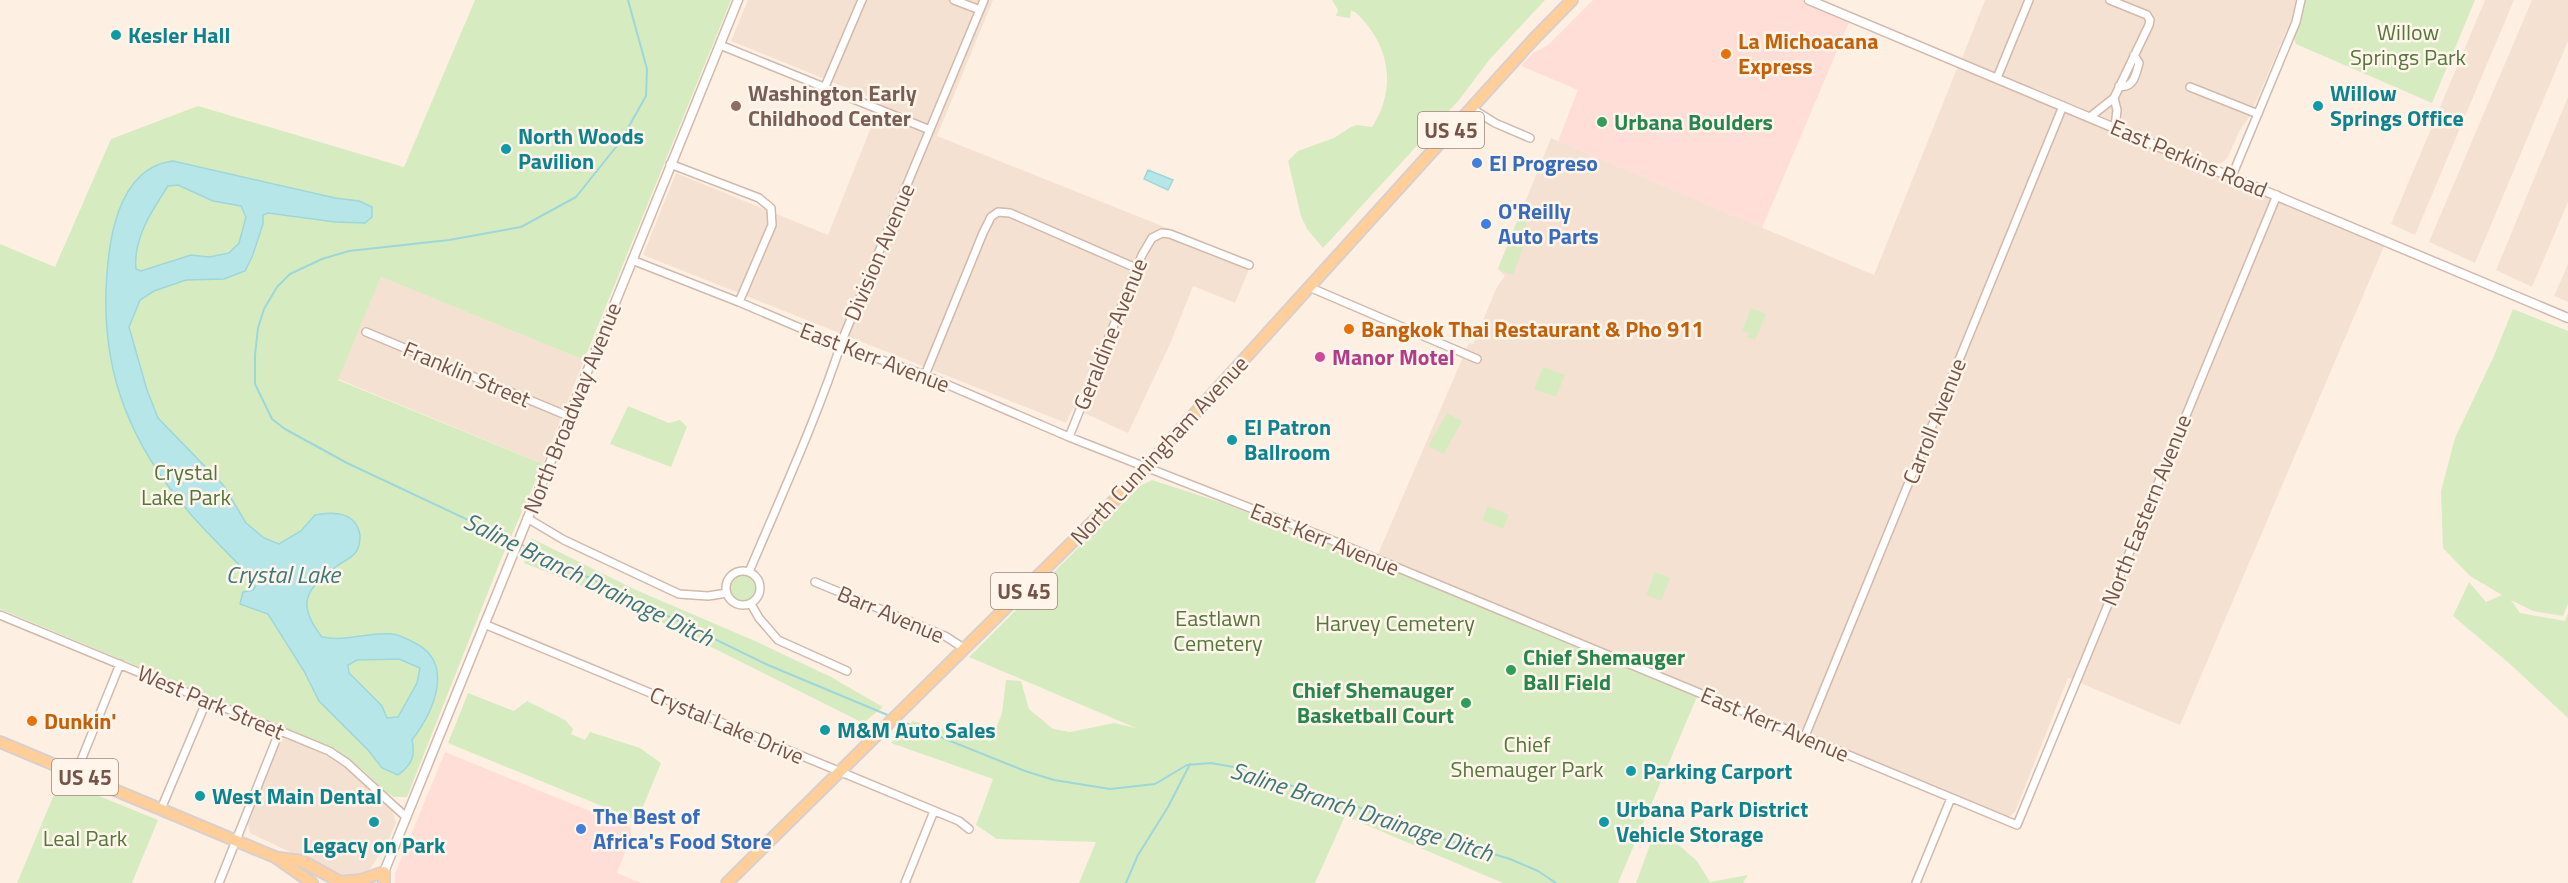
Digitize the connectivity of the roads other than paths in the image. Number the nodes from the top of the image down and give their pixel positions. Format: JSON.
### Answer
{"nodes":[{"id":1,"x":738,"y":0,"type":"edge"},
{"id":2,"x":862,"y":0,"type":"edge"},
{"id":3,"x":954,"y":0,"type":"edge"},
{"id":4,"x":984,"y":0,"type":"edge"},
{"id":5,"x":1572,"y":0,"type":"edge"},
{"id":6,"x":1809,"y":0,"type":"edge"},
{"id":7,"x":2029,"y":0,"type":"edge"},
{"id":8,"x":2110,"y":0,"type":"edge"},
{"id":9,"x":2301,"y":0,"type":"edge"},
{"id":10,"x":980,"y":10,"type":"junction"},
{"id":11,"x":720,"y":45,"type":"junction"},
{"id":12,"x":1997,"y":78,"type":"junction"},
{"id":13,"x":2190,"y":87,"type":"dead end"},
{"id":14,"x":824,"y":89,"type":"junction"},
{"id":15,"x":2114,"y":98,"type":"junction"},
{"id":16,"x":2063,"y":106,"type":"junction"},
{"id":17,"x":1471,"y":108,"type":"junction"},
{"id":18,"x":2258,"y":114,"type":"junction"},
{"id":19,"x":2090,"y":117,"type":"junction"},
{"id":20,"x":2115,"y":127,"type":"junction"},
{"id":21,"x":930,"y":130,"type":"junction"},
{"id":22,"x":1530,"y":138,"type":"dead end"},
{"id":23,"x":670,"y":164,"type":"junction"},
{"id":24,"x":2232,"y":176,"type":"junction"},
{"id":25,"x":2277,"y":195,"type":"junction"},
{"id":26,"x":632,"y":260,"type":"junction"},
{"id":27,"x":1250,"y":265,"type":"dead end"},
{"id":28,"x":1136,"y":268,"type":"junction"},
{"id":29,"x":1309,"y":287,"type":"junction"},
{"id":30,"x":739,"y":302,"type":"junction"},
{"id":31,"x":2568,"y":318,"type":"edge"},
{"id":32,"x":366,"y":332,"type":"dead end"},
{"id":33,"x":841,"y":345,"type":"junction"},
{"id":34,"x":1477,"y":359,"type":"dead end"},
{"id":35,"x":925,"y":375,"type":"junction"},
{"id":36,"x":568,"y":416,"type":"junction"},
{"id":37,"x":1069,"y":437,"type":"junction"},
{"id":38,"x":1146,"y":468,"type":"junction"},
{"id":39,"x":527,"y":518,"type":"junction"},
{"id":40,"x":749,"y":572,"type":"junction"},
{"id":41,"x":815,"y":582,"type":"dead end"},
{"id":42,"x":726,"y":593,"type":"junction"},
{"id":43,"x":751,"y":604,"type":"junction"},
{"id":44,"x":0,"y":615,"type":"edge"},
{"id":45,"x":484,"y":624,"type":"junction"},
{"id":46,"x":965,"y":649,"type":"junction"},
{"id":47,"x":120,"y":664,"type":"junction"},
{"id":48,"x":847,"y":671,"type":"dead end"},
{"id":49,"x":207,"y":700,"type":"junction"},
{"id":50,"x":280,"y":730,"type":"junction"},
{"id":51,"x":1805,"y":736,"type":"junction"},
{"id":52,"x":0,"y":742,"type":"edge"},
{"id":53,"x":840,"y":771,"type":"junction"},
{"id":54,"x":75,"y":773,"type":"junction"},
{"id":55,"x":1951,"y":798,"type":"junction"},
{"id":56,"x":161,"y":809,"type":"junction"},
{"id":57,"x":934,"y":810,"type":"junction"},
{"id":58,"x":406,"y":817,"type":"junction"},
{"id":59,"x":2016,"y":825,"type":"joint"},
{"id":60,"x":969,"y":829,"type":"dead end"},
{"id":61,"x":236,"y":839,"type":"junction"},
{"id":62,"x":275,"y":857,"type":"junction"},
{"id":63,"x":382,"y":880,"type":"edge"},
{"id":64,"x":341,"y":882,"type":"edge"},
{"id":65,"x":730,"y":882,"type":"edge"},
{"id":66,"x":219,"y":883,"type":"edge"},
{"id":67,"x":312,"y":883,"type":"edge"},
{"id":68,"x":904,"y":883,"type":"edge"},
{"id":69,"x":1916,"y":883,"type":"edge"}],
"edges":[{"from":1,"to":11,"type":"street","name":"North Broadway Avenue"},
{"from":2,"to":14,"type":"street"},
{"from":3,"to":10,"type":"street"},
{"from":4,"to":10,"type":"street","name":"Division Avenue"},
{"from":5,"to":17,"type":"main road","name":"North Cunningham Avenue","number":"US 45"},
{"from":6,"to":12,"type":"street","name":"East Perkins Road"},
{"from":7,"to":12,"type":"street"},
{"from":8,"to":15,"type":"street"},
{"from":9,"to":18,"type":"street"},
{"from":10,"to":21,"type":"street","name":"Division Avenue"},
{"from":11,"to":14,"type":"street"},
{"from":11,"to":23,"type":"street","name":"North Broadway Avenue"},
{"from":12,"to":16,"type":"street","name":"East Perkins Road"},
{"from":13,"to":18,"type":"street"},
{"from":14,"to":21,"type":"street"},
{"from":15,"to":19,"type":"street"},
{"from":15,"to":20,"type":"street"},
{"from":16,"to":19,"type":"street","name":"East Perkins Road"},
{"from":16,"to":51,"type":"street","name":"Carroll Avenue"},
{"from":17,"to":22,"type":"street"},
{"from":17,"to":29,"type":"main road","name":"North Cunningham Avenue","number":"US 45"},
{"from":18,"to":24,"type":"street"},
{"from":19,"to":20,"type":"street","name":"East Perkins Road"},
{"from":20,"to":24,"type":"street","name":"East Perkins Road"},
{"from":21,"to":33,"type":"street","name":"Division Avenue"},
{"from":23,"to":26,"type":"street","name":"North Broadway Avenue"},
{"from":23,"to":30,"type":"street"},
{"from":24,"to":25,"type":"street","name":"East Perkins Road"},
{"from":25,"to":31,"type":"street","name":"East Perkins Road"},
{"from":25,"to":59,"type":"street","name":"North Eastern Avenue"},
{"from":26,"to":30,"type":"street","name":"East Kerr Avenue"},
{"from":26,"to":36,"type":"street","name":"North Broadway Avenue"},
{"from":27,"to":28,"type":"street","name":"Geraldine Avenue"},
{"from":28,"to":35,"type":"street"},
{"from":28,"to":37,"type":"street","name":"Geraldine Avenue"},
{"from":29,"to":34,"type":"street"},
{"from":29,"to":38,"type":"main road","name":"North Cunningham Avenue","number":"US 45"},
{"from":30,"to":33,"type":"street","name":"East Kerr Avenue"},
{"from":32,"to":36,"type":"street","name":"Franklin Street"},
{"from":33,"to":35,"type":"street","name":"East Kerr Avenue"},
{"from":33,"to":40,"type":"street","name":"Division Avenue"},
{"from":35,"to":37,"type":"street","name":"East Kerr Avenue"},
{"from":36,"to":39,"type":"street","name":"North Broadway Avenue"},
{"from":37,"to":38,"type":"street","name":"East Kerr Avenue"},
{"from":38,"to":46,"type":"main road","name":"North Cunningham Avenue","number":"US 45"},
{"from":38,"to":51,"type":"street","name":"East Kerr Avenue"},
{"from":39,"to":42,"type":"street"},
{"from":39,"to":45,"type":"street","name":"North Broadway Avenue"},
{"from":40,"to":42,"type":"street"},
{"from":40,"to":43,"type":"street"},
{"from":41,"to":46,"type":"street","name":"Barr Avenue"},
{"from":42,"to":43,"type":"street"},
{"from":43,"to":48,"type":"street"},
{"from":44,"to":47,"type":"street","name":"West Park Street"},
{"from":45,"to":53,"type":"street","name":"Crystal Lake Drive"},
{"from":45,"to":58,"type":"street","name":"North Broadway Avenue"},
{"from":46,"to":53,"type":"main road","name":"North Cunningham Avenue","number":"US 45"},
{"from":47,"to":49,"type":"street","name":"West Park Street"},
{"from":47,"to":54,"type":"street"},
{"from":49,"to":50,"type":"street","name":"West Park Street"},
{"from":49,"to":56,"type":"street"},
{"from":50,"to":58,"type":"street","name":"West Park Street"},
{"from":50,"to":61,"type":"street"},
{"from":51,"to":55,"type":"street","name":"East Kerr Avenue"},
{"from":52,"to":54,"type":"main road","number":"US 45"},
{"from":53,"to":57,"type":"street","name":"Crystal Lake Drive"},
{"from":53,"to":65,"type":"main road","name":"North Cunningham Avenue","number":"US 45"},
{"from":54,"to":56,"type":"main road","number":"US 45"},
{"from":55,"to":59,"type":"street","name":"East Kerr Avenue"},
{"from":55,"to":69,"type":"street"},
{"from":56,"to":61,"type":"main road","number":"US 45"},
{"from":57,"to":60,"type":"street","name":"Crystal Lake Drive"},
{"from":57,"to":68,"type":"street"},
{"from":58,"to":63,"type":"street","name":"North Broadway Avenue"},
{"from":61,"to":62,"type":"main road","number":"US 45"},
{"from":61,"to":66,"type":"street"},
{"from":62,"to":64,"type":"main road","number":"US 45"},
{"from":62,"to":67,"type":"main road","number":"US 45"},
{"from":63,"to":64,"type":"main road"}]}
